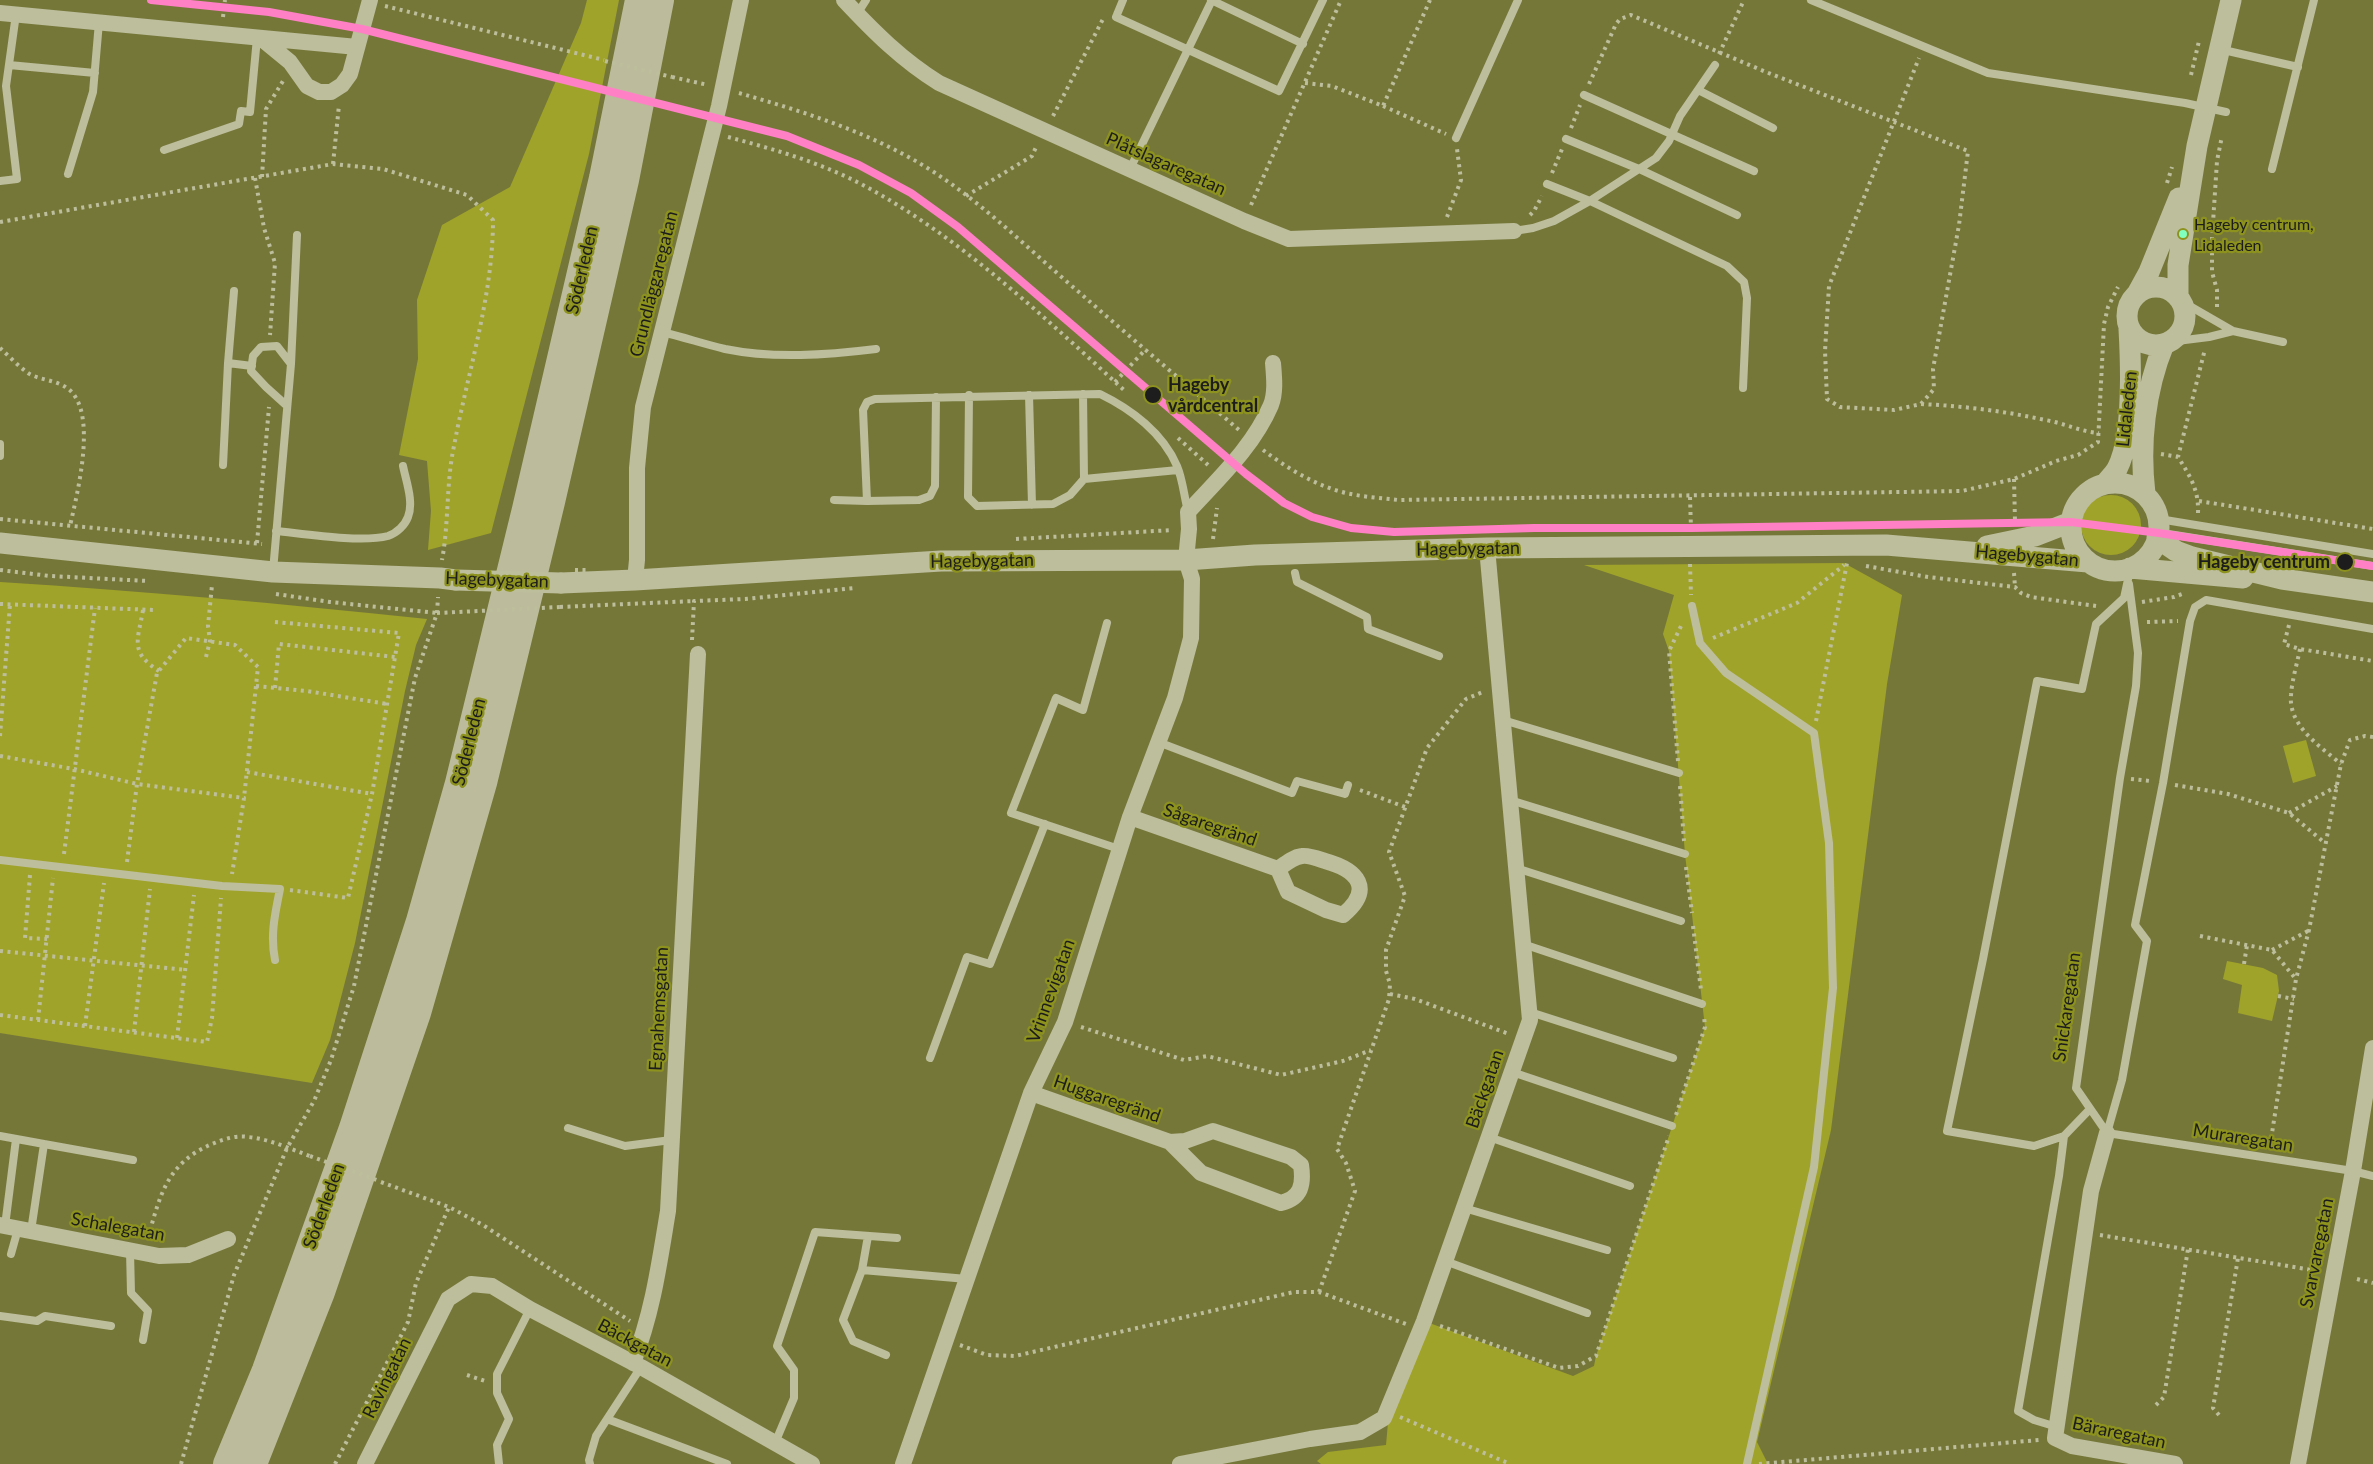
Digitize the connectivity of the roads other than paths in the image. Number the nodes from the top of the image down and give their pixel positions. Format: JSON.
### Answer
{"nodes":[{"id":1,"x":639,"y":0,"type":"edge"},
{"id":2,"x":660,"y":0,"type":"edge"},
{"id":3,"x":741,"y":0,"type":"edge"},
{"id":4,"x":844,"y":0,"type":"edge"},
{"id":5,"x":1123,"y":0,"type":"edge"},
{"id":6,"x":1211,"y":0,"type":"edge"},
{"id":7,"x":1321,"y":0,"type":"edge"},
{"id":8,"x":1518,"y":0,"type":"edge"},
{"id":9,"x":1811,"y":0,"type":"edge"},
{"id":10,"x":2231,"y":0,"type":"edge"},
{"id":11,"x":2314,"y":0,"type":"edge"},
{"id":12,"x":370,"y":1,"type":"edge"},
{"id":13,"x":861,"y":7,"type":"edge"},
{"id":14,"x":8,"y":14,"type":"edge"},
{"id":15,"x":99,"y":22,"type":"junction"},
{"id":16,"x":260,"y":38,"type":"junction"},
{"id":17,"x":1303,"y":44,"type":"junction"},
{"id":18,"x":357,"y":47,"type":"junction"},
{"id":19,"x":2219,"y":49,"type":"junction"},
{"id":20,"x":1187,"y":50,"type":"junction"},
{"id":21,"x":9,"y":65,"type":"junction"},
{"id":22,"x":1715,"y":65,"type":"road end"},
{"id":23,"x":2298,"y":67,"type":"junction"},
{"id":24,"x":95,"y":73,"type":"junction"},
{"id":25,"x":3,"y":86,"type":"edge"},
{"id":26,"x":1698,"y":90,"type":"junction"},
{"id":27,"x":1584,"y":94,"type":"dead end"},
{"id":28,"x":2205,"y":108,"type":"junction"},
{"id":29,"x":2226,"y":112,"type":"road end"},
{"id":30,"x":1773,"y":128,"type":"dead end"},
{"id":31,"x":1672,"y":133,"type":"junction"},
{"id":32,"x":1456,"y":138,"type":"dead end"},
{"id":33,"x":1566,"y":138,"type":"dead end"},
{"id":34,"x":2197,"y":146,"type":"junction"},
{"id":35,"x":164,"y":150,"type":"dead end"},
{"id":36,"x":2272,"y":168,"type":"dead end"},
{"id":37,"x":1130,"y":169,"type":"junction"},
{"id":38,"x":1639,"y":169,"type":"junction"},
{"id":39,"x":1754,"y":171,"type":"dead end"},
{"id":40,"x":68,"y":174,"type":"dead end"},
{"id":41,"x":0,"y":181,"type":"edge"},
{"id":42,"x":1547,"y":184,"type":"dead end"},
{"id":43,"x":1590,"y":201,"type":"junction"},
{"id":44,"x":1737,"y":215,"type":"dead end"},
{"id":45,"x":1514,"y":231,"type":"joint"},
{"id":46,"x":297,"y":235,"type":"dead end"},
{"id":47,"x":234,"y":291,"type":"dead end"},
{"id":48,"x":2137,"y":294,"type":"junction"},
{"id":49,"x":2179,"y":299,"type":"junction"},
{"id":50,"x":2129,"y":329,"type":"junction"},
{"id":51,"x":2233,"y":331,"type":"junction"},
{"id":52,"x":662,"y":332,"type":"junction"},
{"id":53,"x":2283,"y":342,"type":"dead end"},
{"id":54,"x":2167,"y":343,"type":"junction"},
{"id":55,"x":876,"y":349,"type":"dead end"},
{"id":56,"x":228,"y":363,"type":"junction"},
{"id":57,"x":1273,"y":363,"type":"dead end"},
{"id":58,"x":291,"y":364,"type":"junction"},
{"id":59,"x":252,"y":366,"type":"junction"},
{"id":60,"x":1743,"y":388,"type":"dead end"},
{"id":61,"x":1083,"y":394,"type":"junction"},
{"id":62,"x":969,"y":395,"type":"junction"},
{"id":63,"x":1029,"y":395,"type":"junction"},
{"id":64,"x":936,"y":397,"type":"junction"},
{"id":65,"x":286,"y":405,"type":"junction"},
{"id":66,"x":0,"y":444,"type":"edge"},
{"id":67,"x":0,"y":456,"type":"edge"},
{"id":68,"x":223,"y":465,"type":"dead end"},
{"id":69,"x":403,"y":466,"type":"dead end"},
{"id":70,"x":1178,"y":470,"type":"junction"},
{"id":71,"x":1084,"y":479,"type":"junction"},
{"id":72,"x":2105,"y":484,"type":"junction"},
{"id":73,"x":2145,"y":494,"type":"junction"},
{"id":74,"x":834,"y":500,"type":"dead end"},
{"id":75,"x":867,"y":501,"type":"junction"},
{"id":76,"x":1032,"y":505,"type":"junction"},
{"id":77,"x":1188,"y":512,"type":"junction"},
{"id":78,"x":2071,"y":522,"type":"junction"},
{"id":79,"x":2158,"y":530,"type":"junction"},
{"id":80,"x":276,"y":531,"type":"junction"},
{"id":81,"x":0,"y":543,"type":"edge"},
{"id":82,"x":1487,"y":548,"type":"junction"},
{"id":83,"x":1966,"y":550,"type":"junction"},
{"id":84,"x":2373,"y":554,"type":"edge"},
{"id":85,"x":1186,"y":560,"type":"junction"},
{"id":86,"x":2088,"y":562,"type":"junction"},
{"id":87,"x":2373,"y":566,"type":"edge"},
{"id":88,"x":2128,"y":571,"type":"junction"},
{"id":89,"x":273,"y":572,"type":"junction"},
{"id":90,"x":1294,"y":573,"type":"dead end"},
{"id":91,"x":2282,"y":579,"type":"junction"},
{"id":92,"x":635,"y":580,"type":"junction"},
{"id":93,"x":2373,"y":592,"type":"edge"},
{"id":94,"x":1692,"y":606,"type":"road end"},
{"id":95,"x":1107,"y":623,"type":"dead end"},
{"id":96,"x":2373,"y":629,"type":"edge"},
{"id":97,"x":698,"y":654,"type":"road end"},
{"id":98,"x":1439,"y":656,"type":"dead end"},
{"id":99,"x":1502,"y":720,"type":"junction"},
{"id":100,"x":1158,"y":742,"type":"junction"},
{"id":101,"x":1679,"y":773,"type":"road end"},
{"id":102,"x":1348,"y":785,"type":"road end"},
{"id":103,"x":1510,"y":800,"type":"junction"},
{"id":104,"x":1130,"y":817,"type":"junction"},
{"id":105,"x":1045,"y":824,"type":"junction"},
{"id":106,"x":1119,"y":849,"type":"junction"},
{"id":107,"x":1685,"y":854,"type":"road end"},
{"id":108,"x":0,"y":860,"type":"edge"},
{"id":109,"x":1516,"y":868,"type":"junction"},
{"id":110,"x":1278,"y":869,"type":"junction"},
{"id":111,"x":1681,"y":921,"type":"dead end"},
{"id":112,"x":1523,"y":944,"type":"junction"},
{"id":113,"x":275,"y":960,"type":"dead end"},
{"id":114,"x":1702,"y":1004,"type":"road end"},
{"id":115,"x":1530,"y":1012,"type":"junction"},
{"id":116,"x":2373,"y":1048,"type":"edge"},
{"id":117,"x":930,"y":1058,"type":"dead end"},
{"id":118,"x":1673,"y":1058,"type":"dead end"},
{"id":119,"x":1512,"y":1072,"type":"junction"},
{"id":120,"x":1031,"y":1094,"type":"junction"},
{"id":121,"x":2090,"y":1109,"type":"junction"},
{"id":122,"x":1672,"y":1126,"type":"road end"},
{"id":123,"x":568,"y":1128,"type":"dead end"},
{"id":124,"x":2107,"y":1133,"type":"junction"},
{"id":125,"x":0,"y":1136,"type":"edge"},
{"id":126,"x":2064,"y":1136,"type":"junction"},
{"id":127,"x":1489,"y":1137,"type":"junction"},
{"id":128,"x":16,"y":1139,"type":"junction"},
{"id":129,"x":671,"y":1140,"type":"junction"},
{"id":130,"x":1170,"y":1142,"type":"junction"},
{"id":131,"x":44,"y":1144,"type":"junction"},
{"id":132,"x":134,"y":1160,"type":"dead end"},
{"id":133,"x":2353,"y":1171,"type":"junction"},
{"id":134,"x":2373,"y":1176,"type":"edge"},
{"id":135,"x":1630,"y":1186,"type":"dead end"},
{"id":136,"x":1464,"y":1208,"type":"junction"},
{"id":137,"x":13,"y":1228,"type":"edge"},
{"id":138,"x":868,"y":1236,"type":"junction"},
{"id":139,"x":897,"y":1238,"type":"dead end"},
{"id":140,"x":228,"y":1239,"type":"dead end"},
{"id":141,"x":1607,"y":1250,"type":"dead end"},
{"id":142,"x":137,"y":1252,"type":"junction"},
{"id":143,"x":11,"y":1254,"type":"dead end"},
{"id":144,"x":1445,"y":1261,"type":"junction"},
{"id":145,"x":862,"y":1270,"type":"junction"},
{"id":146,"x":967,"y":1280,"type":"junction"},
{"id":147,"x":443,"y":1310,"type":"joint"},
{"id":148,"x":530,"y":1310,"type":"junction"},
{"id":149,"x":1587,"y":1312,"type":"dead end"},
{"id":150,"x":0,"y":1316,"type":"edge"},
{"id":151,"x":111,"y":1326,"type":"dead end"},
{"id":152,"x":143,"y":1340,"type":"dead end"},
{"id":153,"x":886,"y":1355,"type":"dead end"},
{"id":154,"x":637,"y":1365,"type":"junction"},
{"id":155,"x":607,"y":1419,"type":"junction"},
{"id":156,"x":2056,"y":1432,"type":"junction"},
{"id":157,"x":775,"y":1443,"type":"junction"},
{"id":158,"x":800,"y":1462,"type":"edge"},
{"id":159,"x":228,"y":1464,"type":"edge"},
{"id":160,"x":253,"y":1464,"type":"edge"},
{"id":161,"x":366,"y":1464,"type":"edge"},
{"id":162,"x":499,"y":1464,"type":"edge"},
{"id":163,"x":590,"y":1464,"type":"edge"},
{"id":164,"x":727,"y":1464,"type":"edge"},
{"id":165,"x":903,"y":1464,"type":"edge"},
{"id":166,"x":1180,"y":1464,"type":"edge"},
{"id":167,"x":1747,"y":1464,"type":"edge"},
{"id":168,"x":2175,"y":1464,"type":"edge"},
{"id":169,"x":2298,"y":1464,"type":"edge"}],
"edges":[{"from":1,"to":159,"type":"highway","name":"Söderleden"},
{"from":2,"to":160,"type":"highway","name":"Söderleden"},
{"from":3,"to":52,"type":"street","name":"Grundläggaregatan"},
{"from":4,"to":13,"type":"street","name":"Plåtslagaregatan"},
{"from":5,"to":20,"type":"lane"},
{"from":6,"to":17,"type":"lane"},
{"from":6,"to":20,"type":"lane"},
{"from":7,"to":17,"type":"lane"},
{"from":8,"to":32,"type":"lane"},
{"from":9,"to":28,"type":"lane"},
{"from":10,"to":19,"type":"street"},
{"from":11,"to":23,"type":"lane"},
{"from":12,"to":18,"type":"street"},
{"from":13,"to":37,"type":"street","name":"Plåtslagaregatan"},
{"from":14,"to":15,"type":"street"},
{"from":14,"to":21,"type":"lane"},
{"from":15,"to":16,"type":"street"},
{"from":15,"to":24,"type":"lane"},
{"from":16,"to":18,"type":"street"},
{"from":16,"to":18,"type":"street"},
{"from":16,"to":35,"type":"lane"},
{"from":17,"to":20,"type":"lane"},
{"from":19,"to":23,"type":"lane"},
{"from":19,"to":28,"type":"street"},
{"from":20,"to":37,"type":"lane"},
{"from":21,"to":24,"type":"lane"},
{"from":21,"to":25,"type":"lane"},
{"from":22,"to":26,"type":"lane"},
{"from":23,"to":36,"type":"lane"},
{"from":24,"to":40,"type":"lane"},
{"from":25,"to":41,"type":"lane"},
{"from":26,"to":30,"type":"lane"},
{"from":26,"to":31,"type":"lane"},
{"from":27,"to":31,"type":"lane"},
{"from":28,"to":29,"type":"lane"},
{"from":28,"to":34,"type":"street"},
{"from":31,"to":38,"type":"lane"},
{"from":31,"to":39,"type":"lane"},
{"from":33,"to":38,"type":"lane"},
{"from":34,"to":48,"type":"street"},
{"from":34,"to":49,"type":"street"},
{"from":37,"to":45,"type":"street","name":"Plåtslagaregatan"},
{"from":38,"to":43,"type":"lane"},
{"from":38,"to":44,"type":"lane"},
{"from":42,"to":43,"type":"lane"},
{"from":43,"to":45,"type":"lane"},
{"from":43,"to":60,"type":"lane"},
{"from":46,"to":58,"type":"lane"},
{"from":47,"to":56,"type":"lane"},
{"from":48,"to":49,"type":"street"},
{"from":48,"to":50,"type":"street"},
{"from":49,"to":51,"type":"lane"},
{"from":49,"to":54,"type":"street"},
{"from":50,"to":54,"type":"street"},
{"from":50,"to":72,"type":"street","name":"Lidaleden"},
{"from":51,"to":53,"type":"lane"},
{"from":51,"to":54,"type":"lane"},
{"from":52,"to":55,"type":"lane"},
{"from":52,"to":92,"type":"street","name":"Grundläggaregatan"},
{"from":54,"to":73,"type":"street","name":"Lidaleden"},
{"from":56,"to":59,"type":"lane"},
{"from":56,"to":68,"type":"lane"},
{"from":57,"to":77,"type":"street"},
{"from":58,"to":59,"type":"lane"},
{"from":58,"to":65,"type":"lane"},
{"from":59,"to":65,"type":"lane"},
{"from":61,"to":63,"type":"lane"},
{"from":61,"to":70,"type":"lane"},
{"from":61,"to":71,"type":"lane"},
{"from":62,"to":63,"type":"lane"},
{"from":62,"to":64,"type":"lane"},
{"from":62,"to":76,"type":"lane"},
{"from":63,"to":76,"type":"lane"},
{"from":64,"to":75,"type":"lane"},
{"from":64,"to":75,"type":"lane"},
{"from":65,"to":80,"type":"lane"},
{"from":66,"to":67,"type":"lane"},
{"from":69,"to":80,"type":"lane"},
{"from":70,"to":71,"type":"lane"},
{"from":70,"to":77,"type":"lane"},
{"from":71,"to":76,"type":"lane"},
{"from":72,"to":73,"type":"street"},
{"from":72,"to":78,"type":"street"},
{"from":73,"to":79,"type":"street"},
{"from":74,"to":75,"type":"lane"},
{"from":77,"to":85,"type":"street","name":"Vrinnevigatan"},
{"from":78,"to":83,"type":"street","name":"Hagebygatan"},
{"from":78,"to":86,"type":"street"},
{"from":79,"to":84,"type":"lane"},
{"from":79,"to":87,"type":"lane"},
{"from":79,"to":88,"type":"street"},
{"from":79,"to":91,"type":"street"},
{"from":80,"to":89,"type":"lane"},
{"from":81,"to":89,"type":"street","name":"Hagebygatan"},
{"from":82,"to":83,"type":"street","name":"Hagebygatan"},
{"from":82,"to":85,"type":"street","name":"Hagebygatan"},
{"from":82,"to":99,"type":"street","name":"Bäckgatan"},
{"from":83,"to":86,"type":"street","name":"Hagebygatan"},
{"from":85,"to":92,"type":"street","name":"Hagebygatan"},
{"from":85,"to":100,"type":"street","name":"Vrinnevigatan"},
{"from":86,"to":88,"type":"street"},
{"from":88,"to":91,"type":"street"},
{"from":88,"to":121,"type":"lane","name":"Snickaregatan"},
{"from":88,"to":126,"type":"lane"},
{"from":89,"to":92,"type":"street","name":"Hagebygatan","bridge":true},
{"from":90,"to":98,"type":"lane"},
{"from":91,"to":93,"type":"street"},
{"from":94,"to":167,"type":"lane"},
{"from":95,"to":105,"type":"lane"},
{"from":96,"to":124,"type":"lane"},
{"from":97,"to":129,"type":"street","name":"Egnahemsgatan"},
{"from":99,"to":101,"type":"lane"},
{"from":99,"to":103,"type":"street","name":"Bäckgatan"},
{"from":100,"to":102,"type":"lane"},
{"from":100,"to":104,"type":"street","name":"Vrinnevigatan"},
{"from":103,"to":107,"type":"lane"},
{"from":103,"to":109,"type":"street","name":"Bäckgatan"},
{"from":104,"to":106,"type":"street","name":"Vrinnevigatan"},
{"from":104,"to":110,"type":"street","name":"Sågaregränd"},
{"from":105,"to":106,"type":"lane"},
{"from":105,"to":117,"type":"lane"},
{"from":106,"to":120,"type":"street","name":"Vrinnevigatan"},
{"from":108,"to":113,"type":"lane"},
{"from":109,"to":111,"type":"lane"},
{"from":109,"to":112,"type":"street","name":"Bäckgatan"},
{"from":110,"to":110,"type":"street"},
{"from":112,"to":114,"type":"lane"},
{"from":112,"to":115,"type":"street","name":"Bäckgatan"},
{"from":115,"to":118,"type":"lane"},
{"from":115,"to":119,"type":"street","name":"Bäckgatan"},
{"from":116,"to":133,"type":"street","name":"Svarvaregatan"},
{"from":119,"to":122,"type":"lane"},
{"from":119,"to":127,"type":"street","name":"Bäckgatan"},
{"from":120,"to":130,"type":"street","name":"Huggaregränd"},
{"from":120,"to":146,"type":"street","name":"Vrinnevigatan"},
{"from":121,"to":124,"type":"lane","name":"Snickaregatan"},
{"from":121,"to":126,"type":"lane"},
{"from":123,"to":129,"type":"lane"},
{"from":124,"to":133,"type":"lane","name":"Muraregatan"},
{"from":124,"to":156,"type":"street"},
{"from":125,"to":128,"type":"lane"},
{"from":126,"to":156,"type":"lane"},
{"from":127,"to":135,"type":"lane"},
{"from":127,"to":136,"type":"street","name":"Bäckgatan"},
{"from":128,"to":131,"type":"lane"},
{"from":128,"to":137,"type":"lane"},
{"from":129,"to":154,"type":"street","name":"Egnahemsgatan"},
{"from":130,"to":130,"type":"street","name":"Huggaregränd"},
{"from":131,"to":132,"type":"lane"},
{"from":131,"to":137,"type":"lane"},
{"from":133,"to":134,"type":"lane","name":"Muraregatan"},
{"from":133,"to":169,"type":"street","name":"Svarvaregatan"},
{"from":136,"to":141,"type":"lane"},
{"from":136,"to":144,"type":"street","name":"Bäckgatan"},
{"from":137,"to":142,"type":"street","name":"Schalegatan"},
{"from":137,"to":143,"type":"lane"},
{"from":138,"to":139,"type":"lane"},
{"from":138,"to":145,"type":"lane"},
{"from":138,"to":157,"type":"lane"},
{"from":140,"to":142,"type":"street","name":"Schalegatan"},
{"from":142,"to":152,"type":"lane"},
{"from":144,"to":149,"type":"lane"},
{"from":144,"to":166,"type":"street","name":"Bäckgatan"},
{"from":145,"to":146,"type":"lane"},
{"from":145,"to":153,"type":"lane"},
{"from":146,"to":165,"type":"street","name":"Vrinnevigatan"},
{"from":147,"to":148,"type":"street","name":"Bäckgatan"},
{"from":147,"to":161,"type":"street","name":"Ravingatan"},
{"from":148,"to":154,"type":"street","name":"Bäckgatan"},
{"from":148,"to":162,"type":"lane"},
{"from":150,"to":151,"type":"lane"},
{"from":154,"to":155,"type":"lane"},
{"from":154,"to":157,"type":"street","name":"Bäckgatan"},
{"from":155,"to":163,"type":"lane"},
{"from":155,"to":164,"type":"lane"},
{"from":156,"to":168,"type":"street","name":"Bäraregatan"},
{"from":157,"to":158,"type":"street","name":"Bäckgatan"}]}
